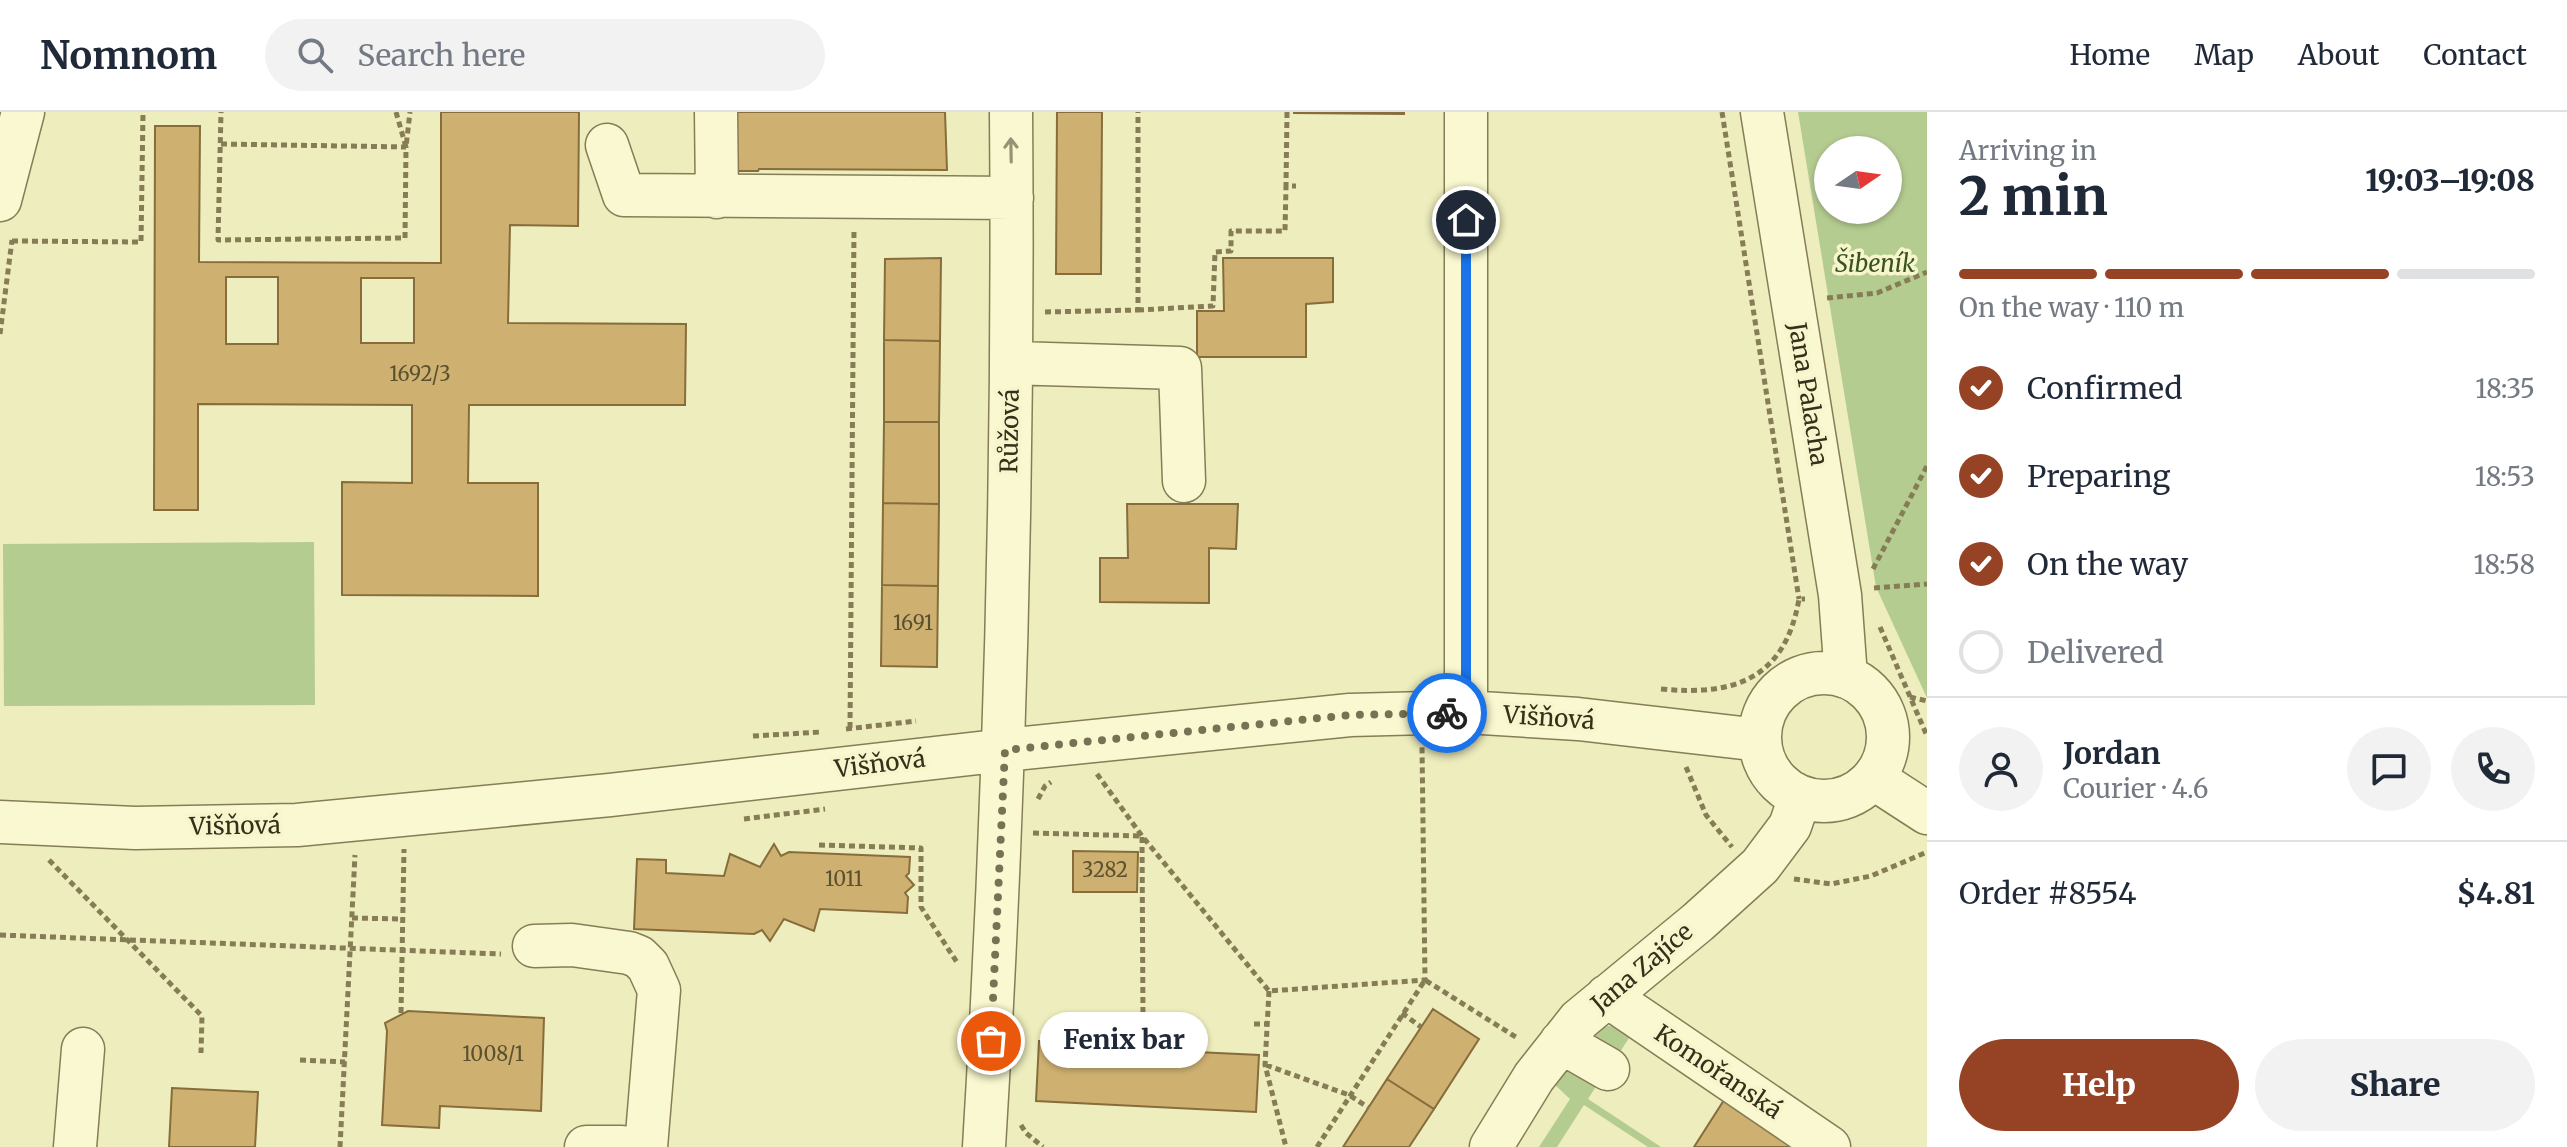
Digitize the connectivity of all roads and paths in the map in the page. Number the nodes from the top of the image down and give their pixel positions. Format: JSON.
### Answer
{"nodes":[{"id":1,"x":23,"y":112,"type":"edge"},
{"id":2,"x":143,"y":112,"type":"edge"},
{"id":3,"x":221,"y":112,"type":"edge"},
{"id":4,"x":396,"y":112,"type":"edge"},
{"id":5,"x":410,"y":112,"type":"edge"},
{"id":6,"x":716,"y":112,"type":"edge"},
{"id":7,"x":1011,"y":112,"type":"edge"},
{"id":8,"x":1138,"y":112,"type":"edge"},
{"id":9,"x":1287,"y":112,"type":"edge"},
{"id":10,"x":1466,"y":112,"type":"edge"},
{"id":11,"x":1722,"y":112,"type":"edge"},
{"id":12,"x":1762,"y":112,"type":"edge"},
{"id":13,"x":221,"y":144,"type":"junction"},
{"id":14,"x":607,"y":145,"type":"dead end"},
{"id":15,"x":406,"y":147,"type":"junction"},
{"id":16,"x":1286,"y":186,"type":"junction"},
{"id":17,"x":1296,"y":186,"type":"dead end"},
{"id":18,"x":717,"y":197,"type":"junction"},
{"id":19,"x":854,"y":197,"type":"junction"},
{"id":20,"x":1012,"y":198,"type":"junction"},
{"id":21,"x":0,"y":200,"type":"edge"},
{"id":22,"x":12,"y":241,"type":"dead end"},
{"id":23,"x":1927,"y":272,"type":"edge"},
{"id":24,"x":1814,"y":300,"type":"dead end"},
{"id":25,"x":1138,"y":310,"type":"junction"},
{"id":26,"x":1013,"y":312,"type":"junction"},
{"id":27,"x":1012,"y":363,"type":"junction"},
{"id":28,"x":1927,"y":466,"type":"edge"},
{"id":29,"x":1184,"y":481,"type":"dead end"},
{"id":30,"x":1870,"y":576,"type":"dead end"},
{"id":31,"x":1927,"y":584,"type":"edge"},
{"id":32,"x":1864,"y":588,"type":"dead end"},
{"id":33,"x":1799,"y":599,"type":"dead end"},
{"id":34,"x":1875,"y":615,"type":"dead end"},
{"id":35,"x":1846,"y":677,"type":"junction"},
{"id":36,"x":1910,"y":697,"type":"junction"},
{"id":37,"x":1927,"y":701,"type":"edge"},
{"id":38,"x":1466,"y":712,"type":"junction"},
{"id":39,"x":917,"y":721,"type":"dead end"},
{"id":40,"x":850,"y":728,"type":"junction"},
{"id":41,"x":842,"y":730,"type":"dead end"},
{"id":42,"x":834,"y":731,"type":"dead end"},
{"id":43,"x":753,"y":736,"type":"dead end"},
{"id":44,"x":1927,"y":736,"type":"edge"},
{"id":45,"x":1422,"y":737,"type":"dead end"},
{"id":46,"x":1760,"y":740,"type":"junction"},
{"id":47,"x":1005,"y":750,"type":"junction"},
{"id":48,"x":1092,"y":768,"type":"dead end"},
{"id":49,"x":1873,"y":778,"type":"junction"},
{"id":50,"x":1055,"y":779,"type":"dead end"},
{"id":51,"x":1800,"y":797,"type":"junction"},
{"id":52,"x":1032,"y":810,"type":"dead end"},
{"id":53,"x":1927,"y":813,"type":"edge"},
{"id":54,"x":0,"y":822,"type":"edge"},
{"id":55,"x":1025,"y":833,"type":"dead end"},
{"id":56,"x":1142,"y":836,"type":"junction"},
{"id":57,"x":404,"y":840,"type":"dead end"},
{"id":58,"x":819,"y":845,"type":"dead end"},
{"id":59,"x":355,"y":846,"type":"dead end"},
{"id":60,"x":38,"y":859,"type":"dead end"},
{"id":61,"x":352,"y":918,"type":"junction"},
{"id":62,"x":402,"y":919,"type":"junction"},
{"id":63,"x":0,"y":935,"type":"edge"},
{"id":64,"x":126,"y":941,"type":"junction"},
{"id":65,"x":350,"y":949,"type":"junction"},
{"id":66,"x":522,"y":950,"type":"joint"},
{"id":67,"x":402,"y":951,"type":"junction"},
{"id":68,"x":961,"y":970,"type":"dead end"},
{"id":69,"x":1425,"y":980,"type":"junction"},
{"id":70,"x":1269,"y":991,"type":"junction"},
{"id":71,"x":1607,"y":996,"type":"junction"},
{"id":72,"x":401,"y":1013,"type":"dead end"},
{"id":73,"x":1402,"y":1013,"type":"junction"},
{"id":74,"x":1143,"y":1020,"type":"dead end"},
{"id":75,"x":1254,"y":1024,"type":"dead end"},
{"id":76,"x":1266,"y":1024,"type":"junction"},
{"id":77,"x":1421,"y":1027,"type":"dead end"},
{"id":78,"x":1546,"y":1044,"type":"junction"},
{"id":79,"x":83,"y":1049,"type":"dead end"},
{"id":80,"x":201,"y":1053,"type":"dead end"},
{"id":81,"x":300,"y":1060,"type":"dead end"},
{"id":82,"x":345,"y":1062,"type":"junction"},
{"id":83,"x":1265,"y":1065,"type":"junction"},
{"id":84,"x":1608,"y":1069,"type":"dead end"},
{"id":85,"x":1349,"y":1095,"type":"junction"},
{"id":86,"x":1369,"y":1108,"type":"dead end"},
{"id":87,"x":75,"y":1147,"type":"edge"},
{"id":88,"x":340,"y":1147,"type":"edge"},
{"id":89,"x":586,"y":1147,"type":"edge"},
{"id":90,"x":622,"y":1147,"type":"edge"},
{"id":91,"x":646,"y":1147,"type":"edge"},
{"id":92,"x":984,"y":1147,"type":"edge"},
{"id":93,"x":1286,"y":1147,"type":"edge"},
{"id":94,"x":1317,"y":1147,"type":"edge"},
{"id":95,"x":1491,"y":1147,"type":"edge"},
{"id":96,"x":1829,"y":1147,"type":"edge"}],
"edges":[{"from":1,"to":21,"type":"street"},
{"from":2,"to":22,"type":"path"},
{"from":3,"to":13,"type":"path"},
{"from":4,"to":15,"type":"path"},
{"from":5,"to":15,"type":"path"},
{"from":6,"to":18,"type":"street"},
{"from":20,"to":7,"type":"street","name":"Růžová","one_way":true},
{"from":8,"to":25,"type":"path"},
{"from":9,"to":16,"type":"path"},
{"from":10,"to":38,"type":"street"},
{"from":11,"to":33,"type":"path"},
{"from":12,"to":35,"type":"street","name":"Jana Palacha"},
{"from":13,"to":15,"type":"path"},
{"from":13,"to":15,"type":"path"},
{"from":14,"to":18,"type":"street"},
{"from":16,"to":17,"type":"path"},
{"from":16,"to":25,"type":"path"},
{"from":18,"to":19,"type":"street"},
{"from":19,"to":20,"type":"street"},
{"from":19,"to":40,"type":"path"},
{"from":20,"to":26,"type":"street","name":"Růžová"},
{"from":23,"to":24,"type":"path"},
{"from":25,"to":26,"type":"path"},
{"from":26,"to":27,"type":"street","name":"Růžová"},
{"from":27,"to":29,"type":"street"},
{"from":27,"to":47,"type":"street","name":"Růžová"},
{"from":28,"to":30,"type":"path"},
{"from":31,"to":32,"type":"path"},
{"from":34,"to":36,"type":"path"},
{"from":35,"to":46,"type":"street"},
{"from":35,"to":49,"type":"street"},
{"from":36,"to":37,"type":"path"},
{"from":36,"to":44,"type":"path"},
{"from":38,"to":46,"type":"street","name":"Višňová"},
{"from":38,"to":47,"type":"street","name":"Višňová"},
{"from":39,"to":40,"type":"path"},
{"from":40,"to":41,"type":"path"},
{"from":42,"to":43,"type":"path"},
{"from":45,"to":69,"type":"path"},
{"from":46,"to":51,"type":"street"},
{"from":47,"to":54,"type":"street","name":"Višňová"},
{"from":47,"to":92,"type":"street","name":"Růžová"},
{"from":48,"to":56,"type":"path"},
{"from":49,"to":51,"type":"street"},
{"from":49,"to":53,"type":"street"},
{"from":50,"to":52,"type":"path"},
{"from":51,"to":71,"type":"street","name":"Jana Zajíce"},
{"from":55,"to":56,"type":"path"},
{"from":56,"to":70,"type":"path"},
{"from":56,"to":74,"type":"path"},
{"from":57,"to":62,"type":"path"},
{"from":58,"to":68,"type":"path"},
{"from":59,"to":61,"type":"path"},
{"from":60,"to":64,"type":"path"},
{"from":61,"to":62,"type":"path"},
{"from":61,"to":65,"type":"path"},
{"from":62,"to":67,"type":"path"},
{"from":63,"to":64,"type":"path"},
{"from":64,"to":65,"type":"path"},
{"from":64,"to":80,"type":"path"},
{"from":65,"to":67,"type":"path"},
{"from":65,"to":82,"type":"path"},
{"from":66,"to":67,"type":"path"},
{"from":66,"to":91,"type":"street"},
{"from":67,"to":72,"type":"path"},
{"from":69,"to":70,"type":"path"},
{"from":69,"to":73,"type":"path"},
{"from":69,"to":78,"type":"path"},
{"from":70,"to":76,"type":"path"},
{"from":71,"to":78,"type":"street","name":"Jana Zajíce"},
{"from":71,"to":96,"type":"street","name":"Komořanská"},
{"from":73,"to":77,"type":"path"},
{"from":73,"to":85,"type":"path"},
{"from":75,"to":76,"type":"path"},
{"from":76,"to":83,"type":"path"},
{"from":78,"to":84,"type":"street"},
{"from":78,"to":95,"type":"street","name":"Jana Zajíce"},
{"from":79,"to":87,"type":"street"},
{"from":81,"to":82,"type":"path"},
{"from":82,"to":88,"type":"path"},
{"from":83,"to":85,"type":"path"},
{"from":83,"to":93,"type":"path"},
{"from":85,"to":86,"type":"path"},
{"from":85,"to":94,"type":"path"},
{"from":89,"to":90,"type":"street"}]}
